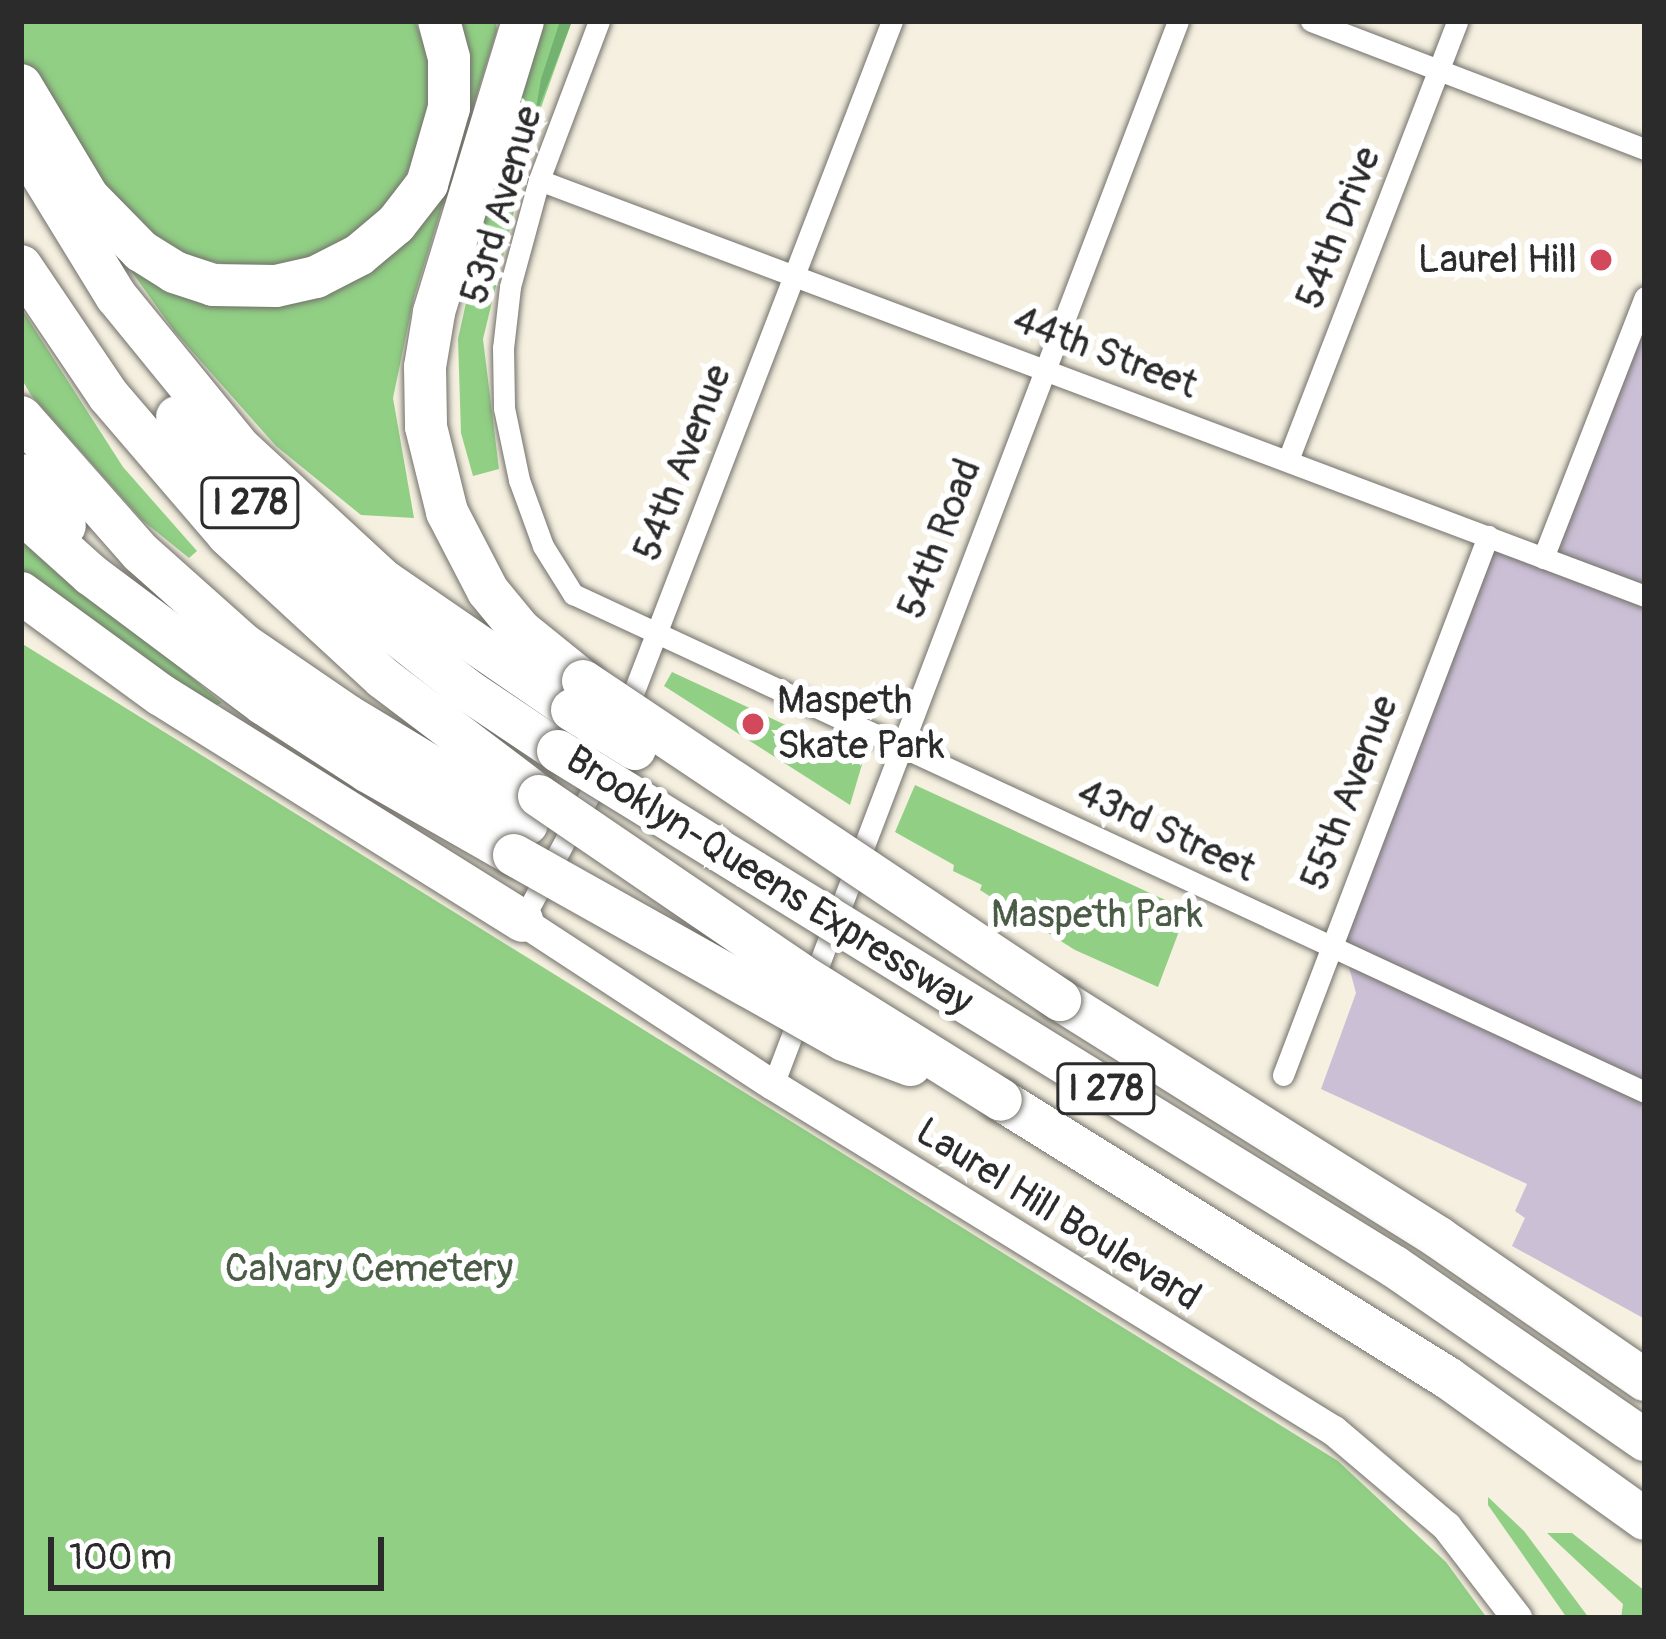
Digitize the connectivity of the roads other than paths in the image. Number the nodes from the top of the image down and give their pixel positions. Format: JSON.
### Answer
{"nodes":[{"id":1,"x":439,"y":21,"type":"edge"},
{"id":2,"x":503,"y":21,"type":"edge"},
{"id":3,"x":523,"y":21,"type":"edge"},
{"id":4,"x":599,"y":21,"type":"edge"},
{"id":5,"x":892,"y":21,"type":"edge"},
{"id":6,"x":1178,"y":21,"type":"edge"},
{"id":7,"x":1311,"y":21,"type":"edge"},
{"id":8,"x":1457,"y":21,"type":"edge"},
{"id":9,"x":1438,"y":71,"type":"junction"},
{"id":10,"x":21,"y":85,"type":"edge"},
{"id":11,"x":500,"y":92,"type":"junction"},
{"id":12,"x":1645,"y":149,"type":"edge"},
{"id":13,"x":31,"y":155,"type":"edge"},
{"id":14,"x":539,"y":180,"type":"junction"},
{"id":15,"x":21,"y":266,"type":"edge"},
{"id":16,"x":793,"y":275,"type":"junction"},
{"id":17,"x":1645,"y":297,"type":"edge"},
{"id":18,"x":1045,"y":368,"type":"junction"},
{"id":19,"x":21,"y":417,"type":"edge"},
{"id":20,"x":1288,"y":460,"type":"junction"},
{"id":21,"x":21,"y":475,"type":"edge"},
{"id":22,"x":21,"y":512,"type":"edge"},
{"id":23,"x":1488,"y":536,"type":"junction"},
{"id":24,"x":1543,"y":558,"type":"junction"},
{"id":25,"x":21,"y":593,"type":"edge"},
{"id":26,"x":1645,"y":596,"type":"edge"},
{"id":27,"x":162,"y":626,"type":"junction"},
{"id":28,"x":656,"y":636,"type":"junction"},
{"id":29,"x":578,"y":696,"type":"junction"},
{"id":30,"x":898,"y":748,"type":"junction"},
{"id":31,"x":527,"y":825,"type":"junction"},
{"id":32,"x":522,"y":921,"type":"junction"},
{"id":33,"x":1333,"y":948,"type":"junction"},
{"id":34,"x":1283,"y":1075,"type":"dead end"},
{"id":35,"x":772,"y":1085,"type":"junction"},
{"id":36,"x":1645,"y":1092,"type":"edge"},
{"id":37,"x":1000,"y":1100,"type":"junction"},
{"id":38,"x":1645,"y":1380,"type":"edge"},
{"id":39,"x":1645,"y":1441,"type":"edge"},
{"id":40,"x":1645,"y":1519,"type":"edge"},
{"id":41,"x":1517,"y":1618,"type":"edge"}],
"edges":[{"from":1,"to":13,"type":"highway"},
{"from":2,"to":11,"type":"highway"},
{"from":3,"to":11,"type":"highway"},
{"from":4,"to":14,"type":"street","name":"53rd Avenue"},
{"from":5,"to":16,"type":"street","name":"54th Avenue"},
{"from":6,"to":18,"type":"street","name":"54th Road"},
{"from":7,"to":9,"type":"street"},
{"from":8,"to":9,"type":"street","name":"54th Drive"},
{"from":9,"to":12,"type":"street"},
{"from":9,"to":20,"type":"street","name":"54th Drive"},
{"from":10,"to":13,"type":"highway"},
{"from":11,"to":29,"type":"highway"},
{"from":13,"to":29,"type":"highway","name":"Brooklyn-Queens Expressway","number":"I 278"},
{"from":13,"to":39,"type":"highway","name":"Brooklyn-Queens Expressway","number":"I 278","bridge":true},
{"from":14,"to":16,"type":"street","name":"44th Street"},
{"from":14,"to":28,"type":"street","name":"53rd Avenue"},
{"from":15,"to":31,"type":"highway","name":"Brooklyn-Queens Expressway","number":"I 278"},
{"from":16,"to":18,"type":"street","name":"44th Street"},
{"from":16,"to":28,"type":"street","name":"54th Avenue"},
{"from":17,"to":24,"type":"street"},
{"from":18,"to":20,"type":"street","name":"44th Street"},
{"from":18,"to":30,"type":"street","name":"54th Road"},
{"from":19,"to":31,"type":"highway"},
{"from":20,"to":23,"type":"street","name":"44th Street"},
{"from":21,"to":27,"type":"highway"},
{"from":22,"to":27,"type":"highway"},
{"from":23,"to":24,"type":"street","name":"44th Street"},
{"from":23,"to":33,"type":"street","name":"55th Avenue"},
{"from":24,"to":26,"type":"street","name":"44th Street"},
{"from":25,"to":32,"type":"highway"},
{"from":27,"to":31,"type":"highway"},
{"from":28,"to":30,"type":"street","name":"43rd Street"},
{"from":28,"to":32,"type":"street","name":"54th Avenue"},
{"from":29,"to":38,"type":"highway","number":"I 278","bridge":true},
{"from":30,"to":33,"type":"street","name":"43rd Street"},
{"from":30,"to":35,"type":"street","name":"54th Road"},
{"from":31,"to":37,"type":"highway","name":"Brooklyn-Queens Expressway","number":"I 278","bridge":true},
{"from":31,"to":37,"type":"highway","bridge":true},
{"from":32,"to":35,"type":"main road","name":"Laurel Hill Boulevard"},
{"from":33,"to":34,"type":"street","name":"55th Avenue"},
{"from":33,"to":36,"type":"street","name":"43rd Street"},
{"from":35,"to":41,"type":"main road","name":"Laurel Hill Boulevard"},
{"from":37,"to":40,"type":"highway","name":"Brooklyn-Queens Expressway","number":"I 278"}]}
